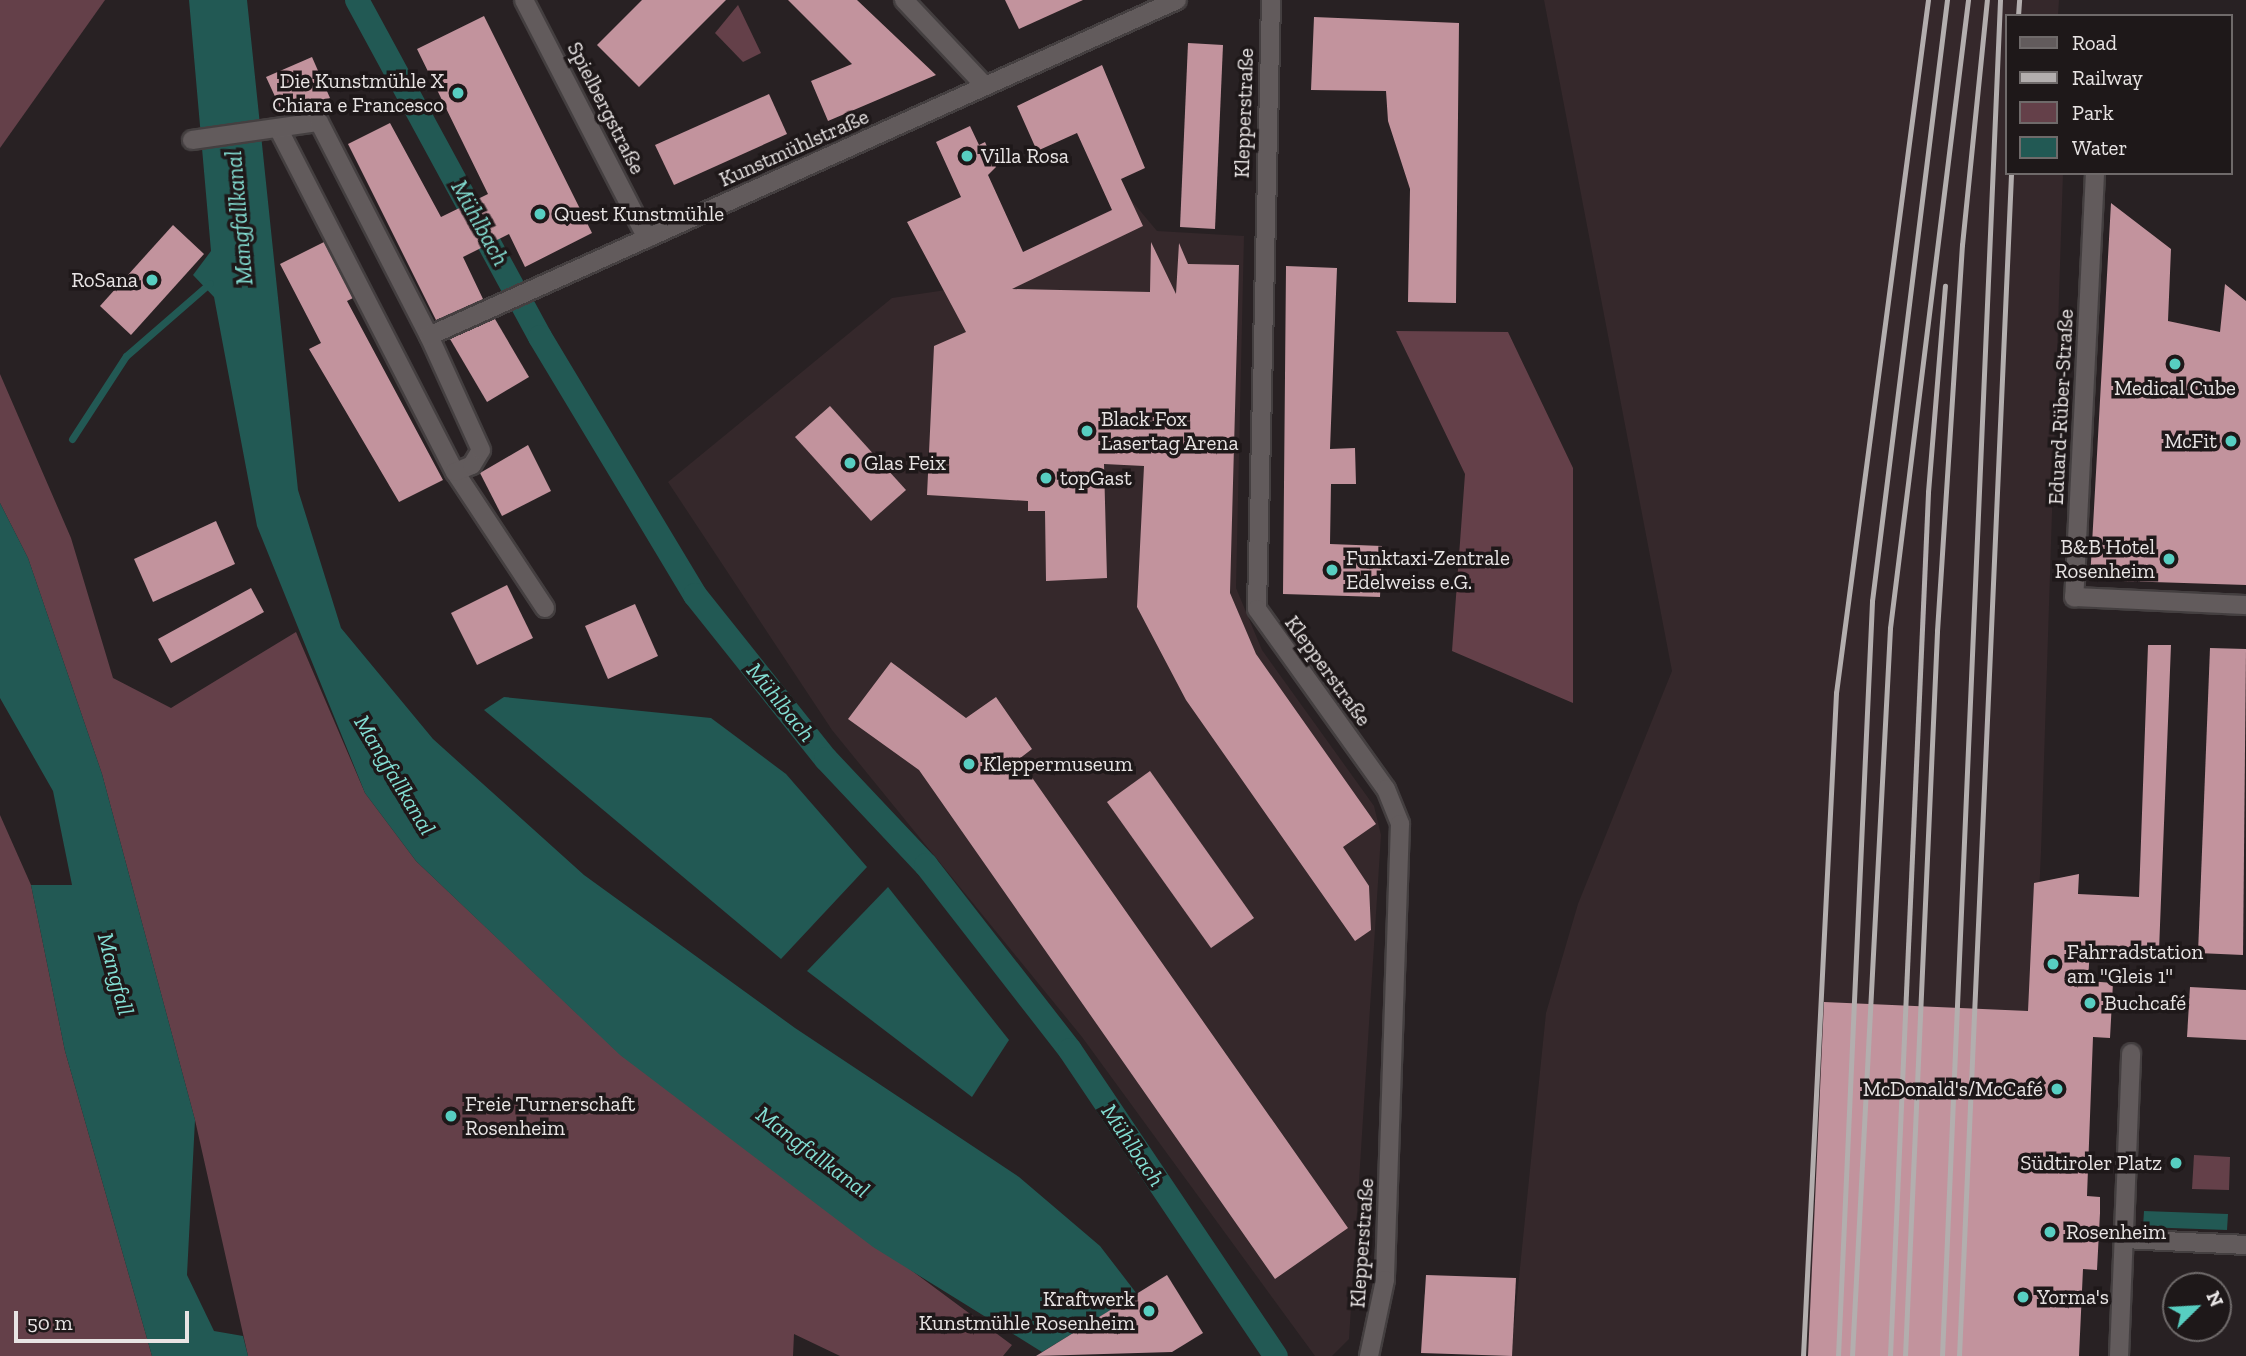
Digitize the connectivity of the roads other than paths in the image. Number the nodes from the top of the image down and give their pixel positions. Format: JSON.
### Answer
{"nodes":[{"id":1,"x":524,"y":0,"type":"edge"},
{"id":2,"x":904,"y":0,"type":"edge"},
{"id":3,"x":1177,"y":0,"type":"edge"},
{"id":4,"x":1270,"y":0,"type":"edge"},
{"id":5,"x":985,"y":86,"type":"junction"},
{"id":6,"x":272,"y":131,"type":"junction"},
{"id":7,"x":192,"y":139,"type":"dead end"},
{"id":8,"x":2095,"y":175,"type":"edge"},
{"id":9,"x":648,"y":238,"type":"junction"},
{"id":10,"x":429,"y":336,"type":"junction"},
{"id":11,"x":455,"y":472,"type":"junction"},
{"id":12,"x":2246,"y":605,"type":"edge"},
{"id":13,"x":544,"y":608,"type":"dead end"},
{"id":14,"x":2131,"y":1053,"type":"dead end"},
{"id":15,"x":2124,"y":1239,"type":"junction"},
{"id":16,"x":2246,"y":1245,"type":"edge"},
{"id":17,"x":1369,"y":1356,"type":"edge"},
{"id":18,"x":2119,"y":1356,"type":"edge"}],
"edges":[{"from":1,"to":9,"type":"street","name":"Spielbergstraße"},
{"from":2,"to":5,"type":"street"},
{"from":3,"to":5,"type":"street","name":"Kunstmühlstraße"},
{"from":4,"to":17,"type":"street","name":"Klepperstraße"},
{"from":5,"to":9,"type":"street","name":"Kunstmühlstraße"},
{"from":6,"to":7,"type":"street"},
{"from":6,"to":10,"type":"street"},
{"from":6,"to":11,"type":"street"},
{"from":8,"to":12,"type":"street","name":"Eduard-Rüber-Straße"},
{"from":9,"to":10,"type":"street","name":"Kunstmühlstraße"},
{"from":10,"to":11,"type":"street"},
{"from":11,"to":13,"type":"street"},
{"from":14,"to":15,"type":"street"},
{"from":15,"to":16,"type":"street"},
{"from":15,"to":18,"type":"street"}]}
